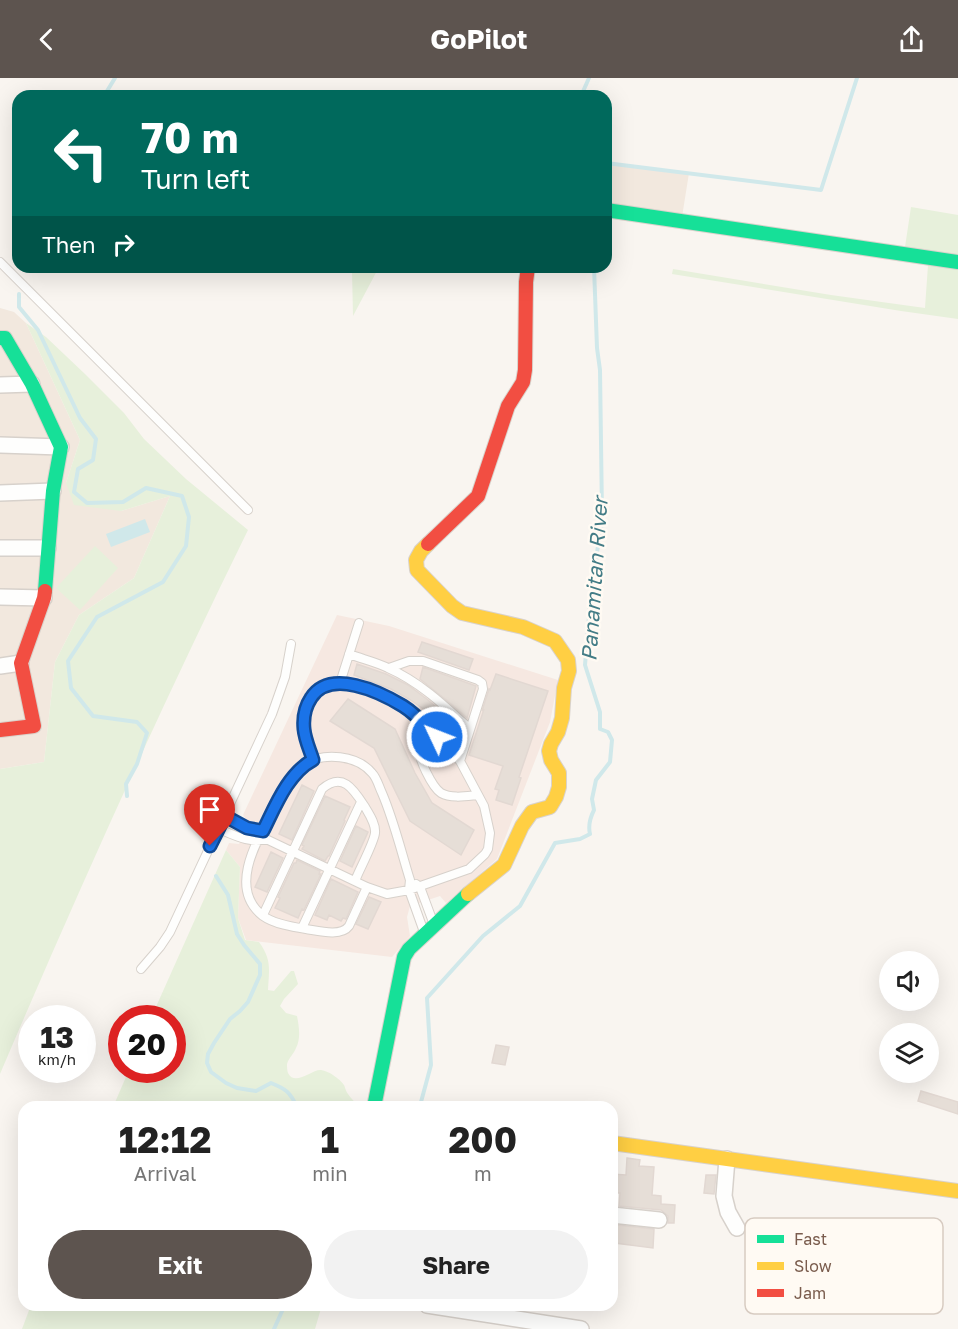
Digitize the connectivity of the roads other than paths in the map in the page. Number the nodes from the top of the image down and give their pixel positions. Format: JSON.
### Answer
{"nodes":[{"id":1,"x":612,"y":211,"type":"edge"},
{"id":2,"x":0,"y":262,"type":"edge"},
{"id":3,"x":958,"y":262,"type":"edge"},
{"id":4,"x":527,"y":273,"type":"edge"},
{"id":5,"x":0,"y":338,"type":"edge"},
{"id":6,"x":32,"y":384,"type":"junction"},
{"id":7,"x":0,"y":385,"type":"edge"},
{"id":8,"x":0,"y":445,"type":"edge"},
{"id":9,"x":61,"y":447,"type":"junction"},
{"id":10,"x":53,"y":491,"type":"junction"},
{"id":11,"x":0,"y":493,"type":"edge"},
{"id":12,"x":248,"y":510,"type":"dead end"},
{"id":13,"x":0,"y":548,"type":"edge"},
{"id":14,"x":48,"y":548,"type":"junction"},
{"id":15,"x":0,"y":597,"type":"edge"},
{"id":16,"x":44,"y":598,"type":"junction"},
{"id":17,"x":359,"y":623,"type":"dead end"},
{"id":18,"x":291,"y":644,"type":"dead end"},
{"id":19,"x":349,"y":654,"type":"junction"},
{"id":20,"x":21,"y":663,"type":"junction"},
{"id":21,"x":0,"y":666,"type":"edge"},
{"id":22,"x":388,"y":668,"type":"junction"},
{"id":23,"x":340,"y":683,"type":"junction"},
{"id":24,"x":425,"y":725,"type":"junction"},
{"id":25,"x":470,"y":729,"type":"junction"},
{"id":26,"x":0,"y":730,"type":"edge"},
{"id":27,"x":313,"y":760,"type":"junction"},
{"id":28,"x":460,"y":760,"type":"junction"},
{"id":29,"x":478,"y":795,"type":"junction"},
{"id":30,"x":361,"y":802,"type":"junction"},
{"id":31,"x":225,"y":816,"type":"junction"},
{"id":32,"x":219,"y":829,"type":"junction"},
{"id":33,"x":262,"y":837,"type":"junction"},
{"id":34,"x":292,"y":852,"type":"junction"},
{"id":35,"x":330,"y":869,"type":"junction"},
{"id":36,"x":410,"y":880,"type":"junction"},
{"id":37,"x":355,"y":881,"type":"junction"},
{"id":38,"x":367,"y":887,"type":"junction"},
{"id":39,"x":420,"y":887,"type":"junction"},
{"id":40,"x":409,"y":890,"type":"junction"},
{"id":41,"x":263,"y":915,"type":"junction"},
{"id":42,"x":302,"y":928,"type":"junction"},
{"id":43,"x":430,"y":929,"type":"junction"},
{"id":44,"x":141,"y":969,"type":"dead end"},
{"id":45,"x":375,"y":1101,"type":"edge"},
{"id":46,"x":618,"y":1144,"type":"edge"},
{"id":47,"x":727,"y":1159,"type":"junction"},
{"id":48,"x":958,"y":1191,"type":"edge"},
{"id":49,"x":618,"y":1216,"type":"edge"},
{"id":50,"x":659,"y":1220,"type":"dead end"},
{"id":51,"x":737,"y":1228,"type":"dead end"},
{"id":52,"x":466,"y":1311,"type":"edge"},
{"id":53,"x":581,"y":1329,"type":"edge"}],
"edges":[{"from":1,"to":3,"type":"street"},
{"from":2,"to":12,"type":"lane"},
{"from":4,"to":43,"type":"street"},
{"from":5,"to":6,"type":"street"},
{"from":6,"to":7,"type":"street"},
{"from":6,"to":9,"type":"street"},
{"from":8,"to":9,"type":"street"},
{"from":9,"to":10,"type":"street"},
{"from":10,"to":11,"type":"street"},
{"from":10,"to":14,"type":"street"},
{"from":13,"to":14,"type":"street"},
{"from":14,"to":16,"type":"street"},
{"from":15,"to":16,"type":"street"},
{"from":16,"to":20,"type":"street"},
{"from":17,"to":19,"type":"lane"},
{"from":18,"to":31,"type":"lane"},
{"from":19,"to":22,"type":"lane"},
{"from":19,"to":23,"type":"lane"},
{"from":20,"to":21,"type":"street"},
{"from":20,"to":26,"type":"street"},
{"from":22,"to":25,"type":"lane"},
{"from":22,"to":25,"type":"lane"},
{"from":23,"to":24,"type":"lane"},
{"from":23,"to":27,"type":"lane"},
{"from":24,"to":28,"type":"lane"},
{"from":24,"to":29,"type":"lane"},
{"from":25,"to":28,"type":"lane"},
{"from":27,"to":33,"type":"lane"},
{"from":27,"to":36,"type":"lane"},
{"from":28,"to":29,"type":"lane"},
{"from":29,"to":39,"type":"lane"},
{"from":30,"to":34,"type":"lane"},
{"from":30,"to":35,"type":"lane"},
{"from":30,"to":37,"type":"lane"},
{"from":31,"to":32,"type":"lane"},
{"from":31,"to":33,"type":"lane"},
{"from":32,"to":33,"type":"lane"},
{"from":32,"to":44,"type":"lane"},
{"from":33,"to":34,"type":"lane"},
{"from":33,"to":41,"type":"lane"},
{"from":34,"to":35,"type":"lane"},
{"from":34,"to":41,"type":"lane"},
{"from":35,"to":37,"type":"lane"},
{"from":35,"to":42,"type":"lane"},
{"from":36,"to":39,"type":"lane"},
{"from":36,"to":40,"type":"lane"},
{"from":37,"to":38,"type":"lane"},
{"from":38,"to":40,"type":"lane"},
{"from":38,"to":42,"type":"lane"},
{"from":39,"to":40,"type":"lane"},
{"from":39,"to":43,"type":"lane"},
{"from":40,"to":43,"type":"lane"},
{"from":41,"to":42,"type":"lane"},
{"from":43,"to":45,"type":"street"},
{"from":46,"to":47,"type":"street"},
{"from":47,"to":48,"type":"street"},
{"from":47,"to":51,"type":"street"},
{"from":49,"to":50,"type":"street"},
{"from":52,"to":53,"type":"street"}]}
